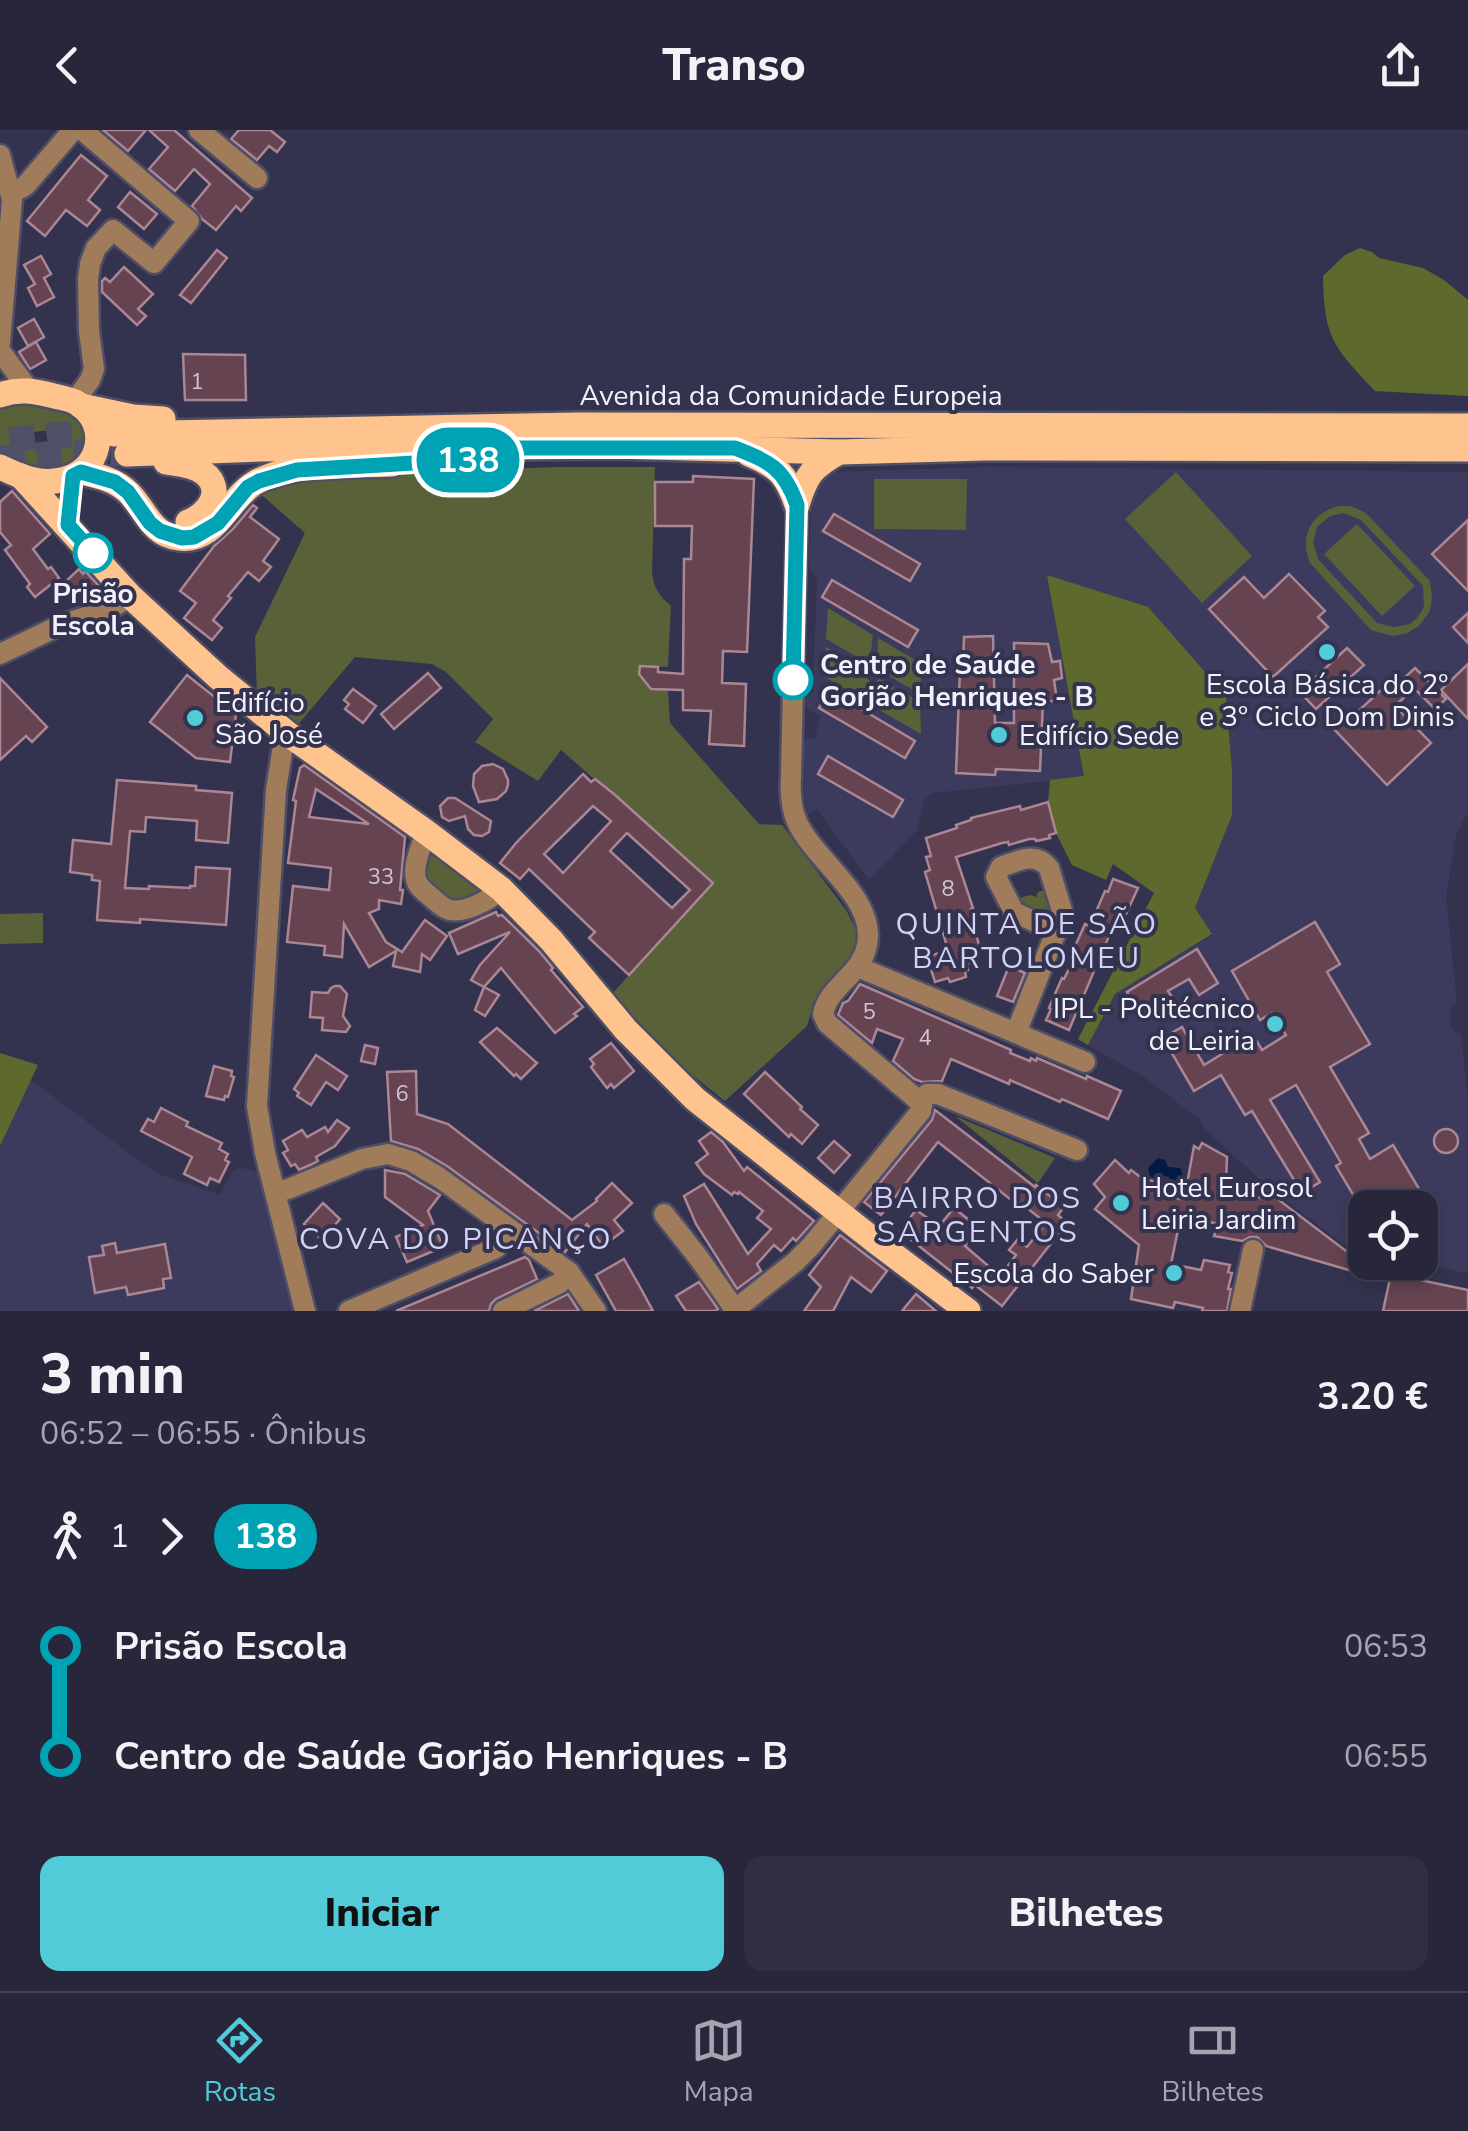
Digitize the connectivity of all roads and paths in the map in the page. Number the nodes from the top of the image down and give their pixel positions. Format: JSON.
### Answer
{"nodes":[{"id":1,"x":73,"y":130,"type":"edge"},
{"id":2,"x":82,"y":130,"type":"edge"},
{"id":3,"x":199,"y":130,"type":"edge"},
{"id":4,"x":0,"y":155,"type":"edge"},
{"id":5,"x":257,"y":178,"type":"dead end"},
{"id":6,"x":10,"y":190,"type":"junction"},
{"id":7,"x":0,"y":343,"type":"edge"},
{"id":8,"x":0,"y":351,"type":"edge"},
{"id":9,"x":29,"y":390,"type":"junction"},
{"id":10,"x":0,"y":395,"type":"edge"},
{"id":11,"x":78,"y":404,"type":"junction"},
{"id":12,"x":577,"y":425,"type":"junction"},
{"id":13,"x":1468,"y":426,"type":"edge"},
{"id":14,"x":113,"y":441,"type":"junction"},
{"id":15,"x":516,"y":448,"type":"junction"},
{"id":16,"x":735,"y":448,"type":"junction"},
{"id":17,"x":1468,"y":449,"type":"edge"},
{"id":18,"x":839,"y":452,"type":"junction"},
{"id":19,"x":6,"y":469,"type":"edge"},
{"id":20,"x":77,"y":474,"type":"junction"},
{"id":21,"x":797,"y":505,"type":"junction"},
{"id":22,"x":68,"y":525,"type":"junction"},
{"id":23,"x":130,"y":596,"type":"junction"},
{"id":24,"x":0,"y":654,"type":"edge"},
{"id":25,"x":288,"y":734,"type":"junction"},
{"id":26,"x":426,"y":832,"type":"junction"},
{"id":27,"x":501,"y":889,"type":"junction"},
{"id":28,"x":1056,"y":932,"type":"dead end"},
{"id":29,"x":858,"y":967,"type":"junction"},
{"id":30,"x":1016,"y":1033,"type":"junction"},
{"id":31,"x":1085,"y":1062,"type":"dead end"},
{"id":32,"x":919,"y":1101,"type":"junction"},
{"id":33,"x":1077,"y":1150,"type":"dead end"},
{"id":34,"x":275,"y":1192,"type":"junction"},
{"id":35,"x":839,"y":1213,"type":"junction"},
{"id":36,"x":664,"y":1214,"type":"dead end"},
{"id":37,"x":511,"y":1232,"type":"junction"},
{"id":38,"x":1252,"y":1250,"type":"dead end"},
{"id":39,"x":569,"y":1272,"type":"junction"},
{"id":40,"x":933,"y":1286,"type":"junction"},
{"id":41,"x":734,"y":1310,"type":"edge"},
{"id":42,"x":306,"y":1311,"type":"edge"},
{"id":43,"x":349,"y":1311,"type":"edge"},
{"id":44,"x":503,"y":1311,"type":"edge"},
{"id":45,"x":596,"y":1311,"type":"edge"},
{"id":46,"x":942,"y":1311,"type":"edge"},
{"id":47,"x":968,"y":1311,"type":"edge"},
{"id":48,"x":1240,"y":1311,"type":"edge"}],
"edges":[{"from":1,"to":6,"type":"street"},
{"from":2,"to":11,"type":"street"},
{"from":3,"to":5,"type":"street"},
{"from":4,"to":6,"type":"street"},
{"from":6,"to":7,"type":"street"},
{"from":8,"to":9,"type":"street"},
{"from":9,"to":10,"type":"main road"},
{"from":9,"to":11,"type":"main road"},
{"from":11,"to":12,"type":"main road"},
{"from":11,"to":14,"type":"main road"},
{"from":12,"to":13,"type":"main road","name":"Avenida da Comunidade Europeia"},
{"from":12,"to":14,"type":"main road","name":"Avenida da Comunidade Europeia"},
{"from":14,"to":15,"type":"main road","name":"Avenida da Comunidade Europeia"},
{"from":14,"to":20,"type":"main road"},
{"from":15,"to":16,"type":"main road","name":"Avenida da Comunidade Europeia"},
{"from":15,"to":20,"type":"main road"},
{"from":16,"to":18,"type":"main road","name":"Avenida da Comunidade Europeia"},
{"from":16,"to":21,"type":"main road"},
{"from":17,"to":18,"type":"main road","name":"Avenida da Comunidade Europeia"},
{"from":18,"to":21,"type":"main road"},
{"from":19,"to":20,"type":"main road"},
{"from":19,"to":22,"type":"main road"},
{"from":20,"to":22,"type":"main road"},
{"from":21,"to":29,"type":"street"},
{"from":22,"to":23,"type":"main road"},
{"from":23,"to":24,"type":"street"},
{"from":23,"to":25,"type":"main road"},
{"from":25,"to":26,"type":"main road"},
{"from":25,"to":34,"type":"street"},
{"from":26,"to":27,"type":"main road"},
{"from":26,"to":27,"type":"street"},
{"from":27,"to":35,"type":"main road"},
{"from":28,"to":30,"type":"street"},
{"from":29,"to":30,"type":"street"},
{"from":29,"to":32,"type":"street"},
{"from":30,"to":31,"type":"street"},
{"from":32,"to":33,"type":"street"},
{"from":32,"to":35,"type":"street"},
{"from":34,"to":37,"type":"street"},
{"from":34,"to":42,"type":"street"},
{"from":35,"to":40,"type":"main road"},
{"from":35,"to":41,"type":"street"},
{"from":36,"to":41,"type":"street"},
{"from":37,"to":39,"type":"street"},
{"from":37,"to":43,"type":"street"},
{"from":38,"to":48,"type":"street"},
{"from":39,"to":44,"type":"street"},
{"from":39,"to":45,"type":"street"},
{"from":40,"to":46,"type":"main road"},
{"from":40,"to":47,"type":"main road"}]}
